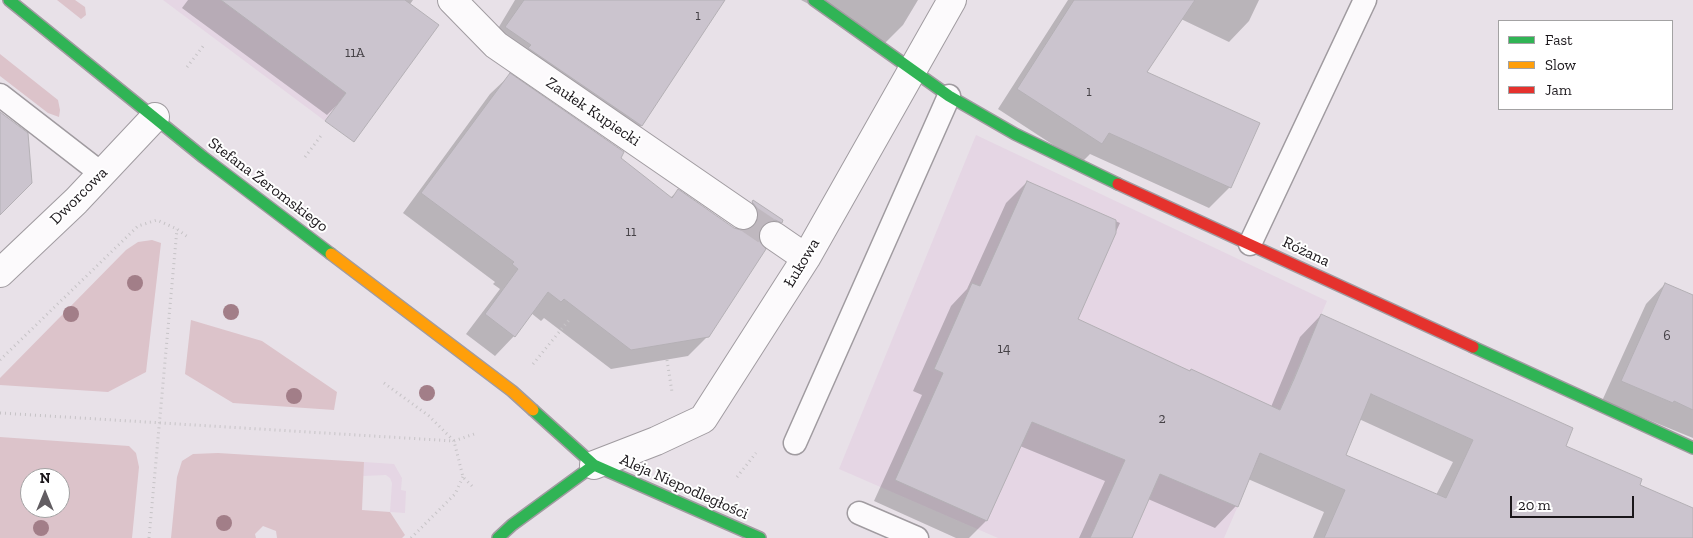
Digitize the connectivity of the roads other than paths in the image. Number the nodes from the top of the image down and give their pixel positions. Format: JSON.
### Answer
{"nodes":[{"id":1,"x":9,"y":0,"type":"edge"},
{"id":2,"x":452,"y":0,"type":"edge"},
{"id":3,"x":814,"y":0,"type":"edge"},
{"id":4,"x":952,"y":0,"type":"edge"},
{"id":5,"x":1365,"y":0,"type":"edge"},
{"id":6,"x":914,"y":70,"type":"junction"},
{"id":7,"x":0,"y":95,"type":"edge"},
{"id":8,"x":949,"y":96,"type":"junction"},
{"id":9,"x":155,"y":117,"type":"junction"},
{"id":10,"x":102,"y":174,"type":"junction"},
{"id":11,"x":743,"y":215,"type":"tunnel mouth"},
{"id":12,"x":774,"y":236,"type":"tunnel mouth"},
{"id":13,"x":1250,"y":244,"type":"junction"},
{"id":14,"x":806,"y":258,"type":"junction"},
{"id":15,"x":0,"y":272,"type":"edge"},
{"id":16,"x":795,"y":442,"type":"dead end"},
{"id":17,"x":1693,"y":448,"type":"edge"},
{"id":18,"x":594,"y":465,"type":"junction"},
{"id":19,"x":859,"y":513,"type":"dead end"},
{"id":20,"x":498,"y":538,"type":"edge"},
{"id":21,"x":760,"y":538,"type":"edge"},
{"id":22,"x":917,"y":538,"type":"edge"}],
"edges":[{"from":1,"to":9,"type":"street","name":"Stefana Żeromskiego"},
{"from":2,"to":11,"type":"street","name":"Zaułek Kupiecki"},
{"from":3,"to":6,"type":"street","name":"Różana"},
{"from":4,"to":6,"type":"street","name":"Łukowa"},
{"from":5,"to":13,"type":"lane"},
{"from":6,"to":8,"type":"street","name":"Różana"},
{"from":6,"to":14,"type":"street","name":"Łukowa"},
{"from":7,"to":10,"type":"lane"},
{"from":8,"to":13,"type":"street","name":"Różana"},
{"from":8,"to":16,"type":"lane"},
{"from":9,"to":10,"type":"street","name":"Dworcowa"},
{"from":9,"to":18,"type":"street","name":"Stefana Żeromskiego"},
{"from":10,"to":15,"type":"street","name":"Dworcowa"},
{"from":12,"to":14,"type":"street"},
{"from":13,"to":17,"type":"street","name":"Różana"},
{"from":14,"to":18,"type":"street","name":"Łukowa"},
{"from":18,"to":20,"type":"street"},
{"from":18,"to":21,"type":"street","name":"Aleja Niepodległości"},
{"from":19,"to":22,"type":"lane"}]}
